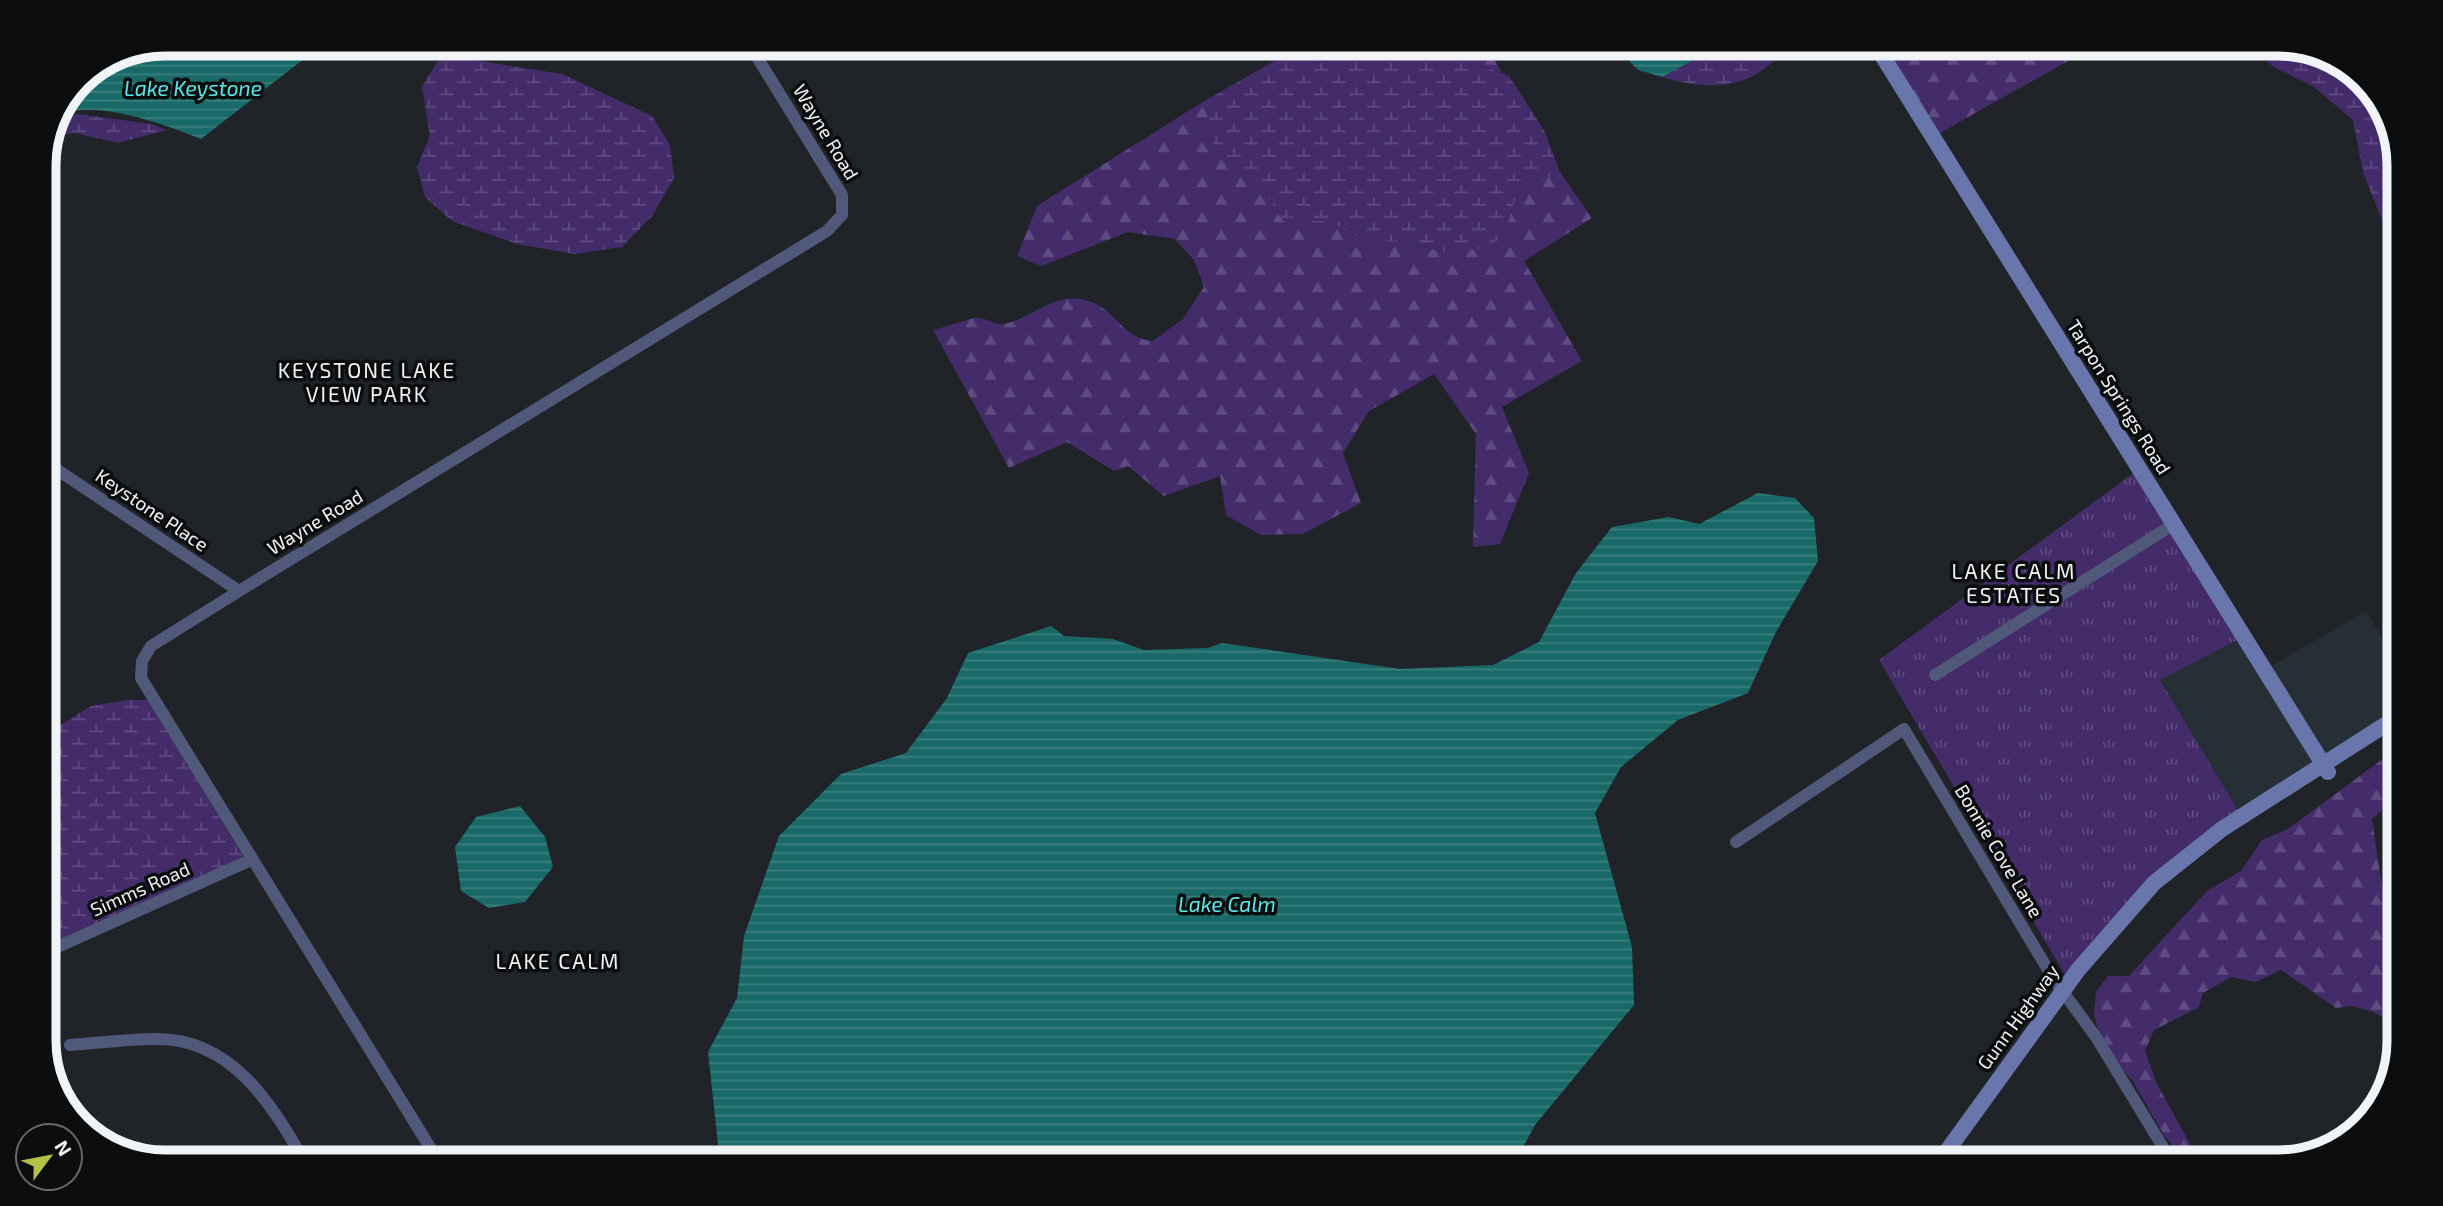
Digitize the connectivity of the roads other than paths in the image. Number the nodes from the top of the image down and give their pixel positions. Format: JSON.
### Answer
{"nodes":[{"id":1,"x":756,"y":56,"type":"edge"},
{"id":2,"x":1882,"y":56,"type":"edge"},
{"id":3,"x":56,"y":469,"type":"edge"},
{"id":4,"x":2174,"y":524,"type":"junction"},
{"id":5,"x":239,"y":591,"type":"junction"},
{"id":6,"x":1935,"y":675,"type":"dead end"},
{"id":7,"x":2387,"y":725,"type":"edge"},
{"id":8,"x":2387,"y":732,"type":"edge"},
{"id":9,"x":2326,"y":768,"type":"junction"},
{"id":10,"x":1737,"y":842,"type":"dead end"},
{"id":11,"x":251,"y":860,"type":"junction"},
{"id":12,"x":56,"y":948,"type":"edge"},
{"id":13,"x":2062,"y":992,"type":"junction"},
{"id":14,"x":70,"y":1045,"type":"dead end"},
{"id":15,"x":298,"y":1150,"type":"edge"},
{"id":16,"x":432,"y":1150,"type":"edge"},
{"id":17,"x":1947,"y":1150,"type":"edge"},
{"id":18,"x":2165,"y":1150,"type":"edge"}],
"edges":[{"from":1,"to":5,"type":"street","name":"Wayne Road"},
{"from":2,"to":4,"type":"main road","name":"Tarpon Springs Road"},
{"from":3,"to":5,"type":"street","name":"Keystone Place"},
{"from":4,"to":6,"type":"street"},
{"from":4,"to":9,"type":"main road","name":"Tarpon Springs Road"},
{"from":5,"to":11,"type":"street","name":"Wayne Road"},
{"from":7,"to":9,"type":"main road","name":"Gunn Highway"},
{"from":8,"to":9,"type":"main road","name":"Gunn Highway"},
{"from":9,"to":13,"type":"main road","name":"Gunn Highway"},
{"from":10,"to":13,"type":"street","name":"Bonnie Cove Lane"},
{"from":11,"to":12,"type":"street","name":"Simms Road"},
{"from":11,"to":16,"type":"street","name":"Wayne Road"},
{"from":13,"to":17,"type":"main road","name":"Gunn Highway"},
{"from":13,"to":18,"type":"street","name":"Bonnie Cove Lane"},
{"from":14,"to":15,"type":"street"}]}
